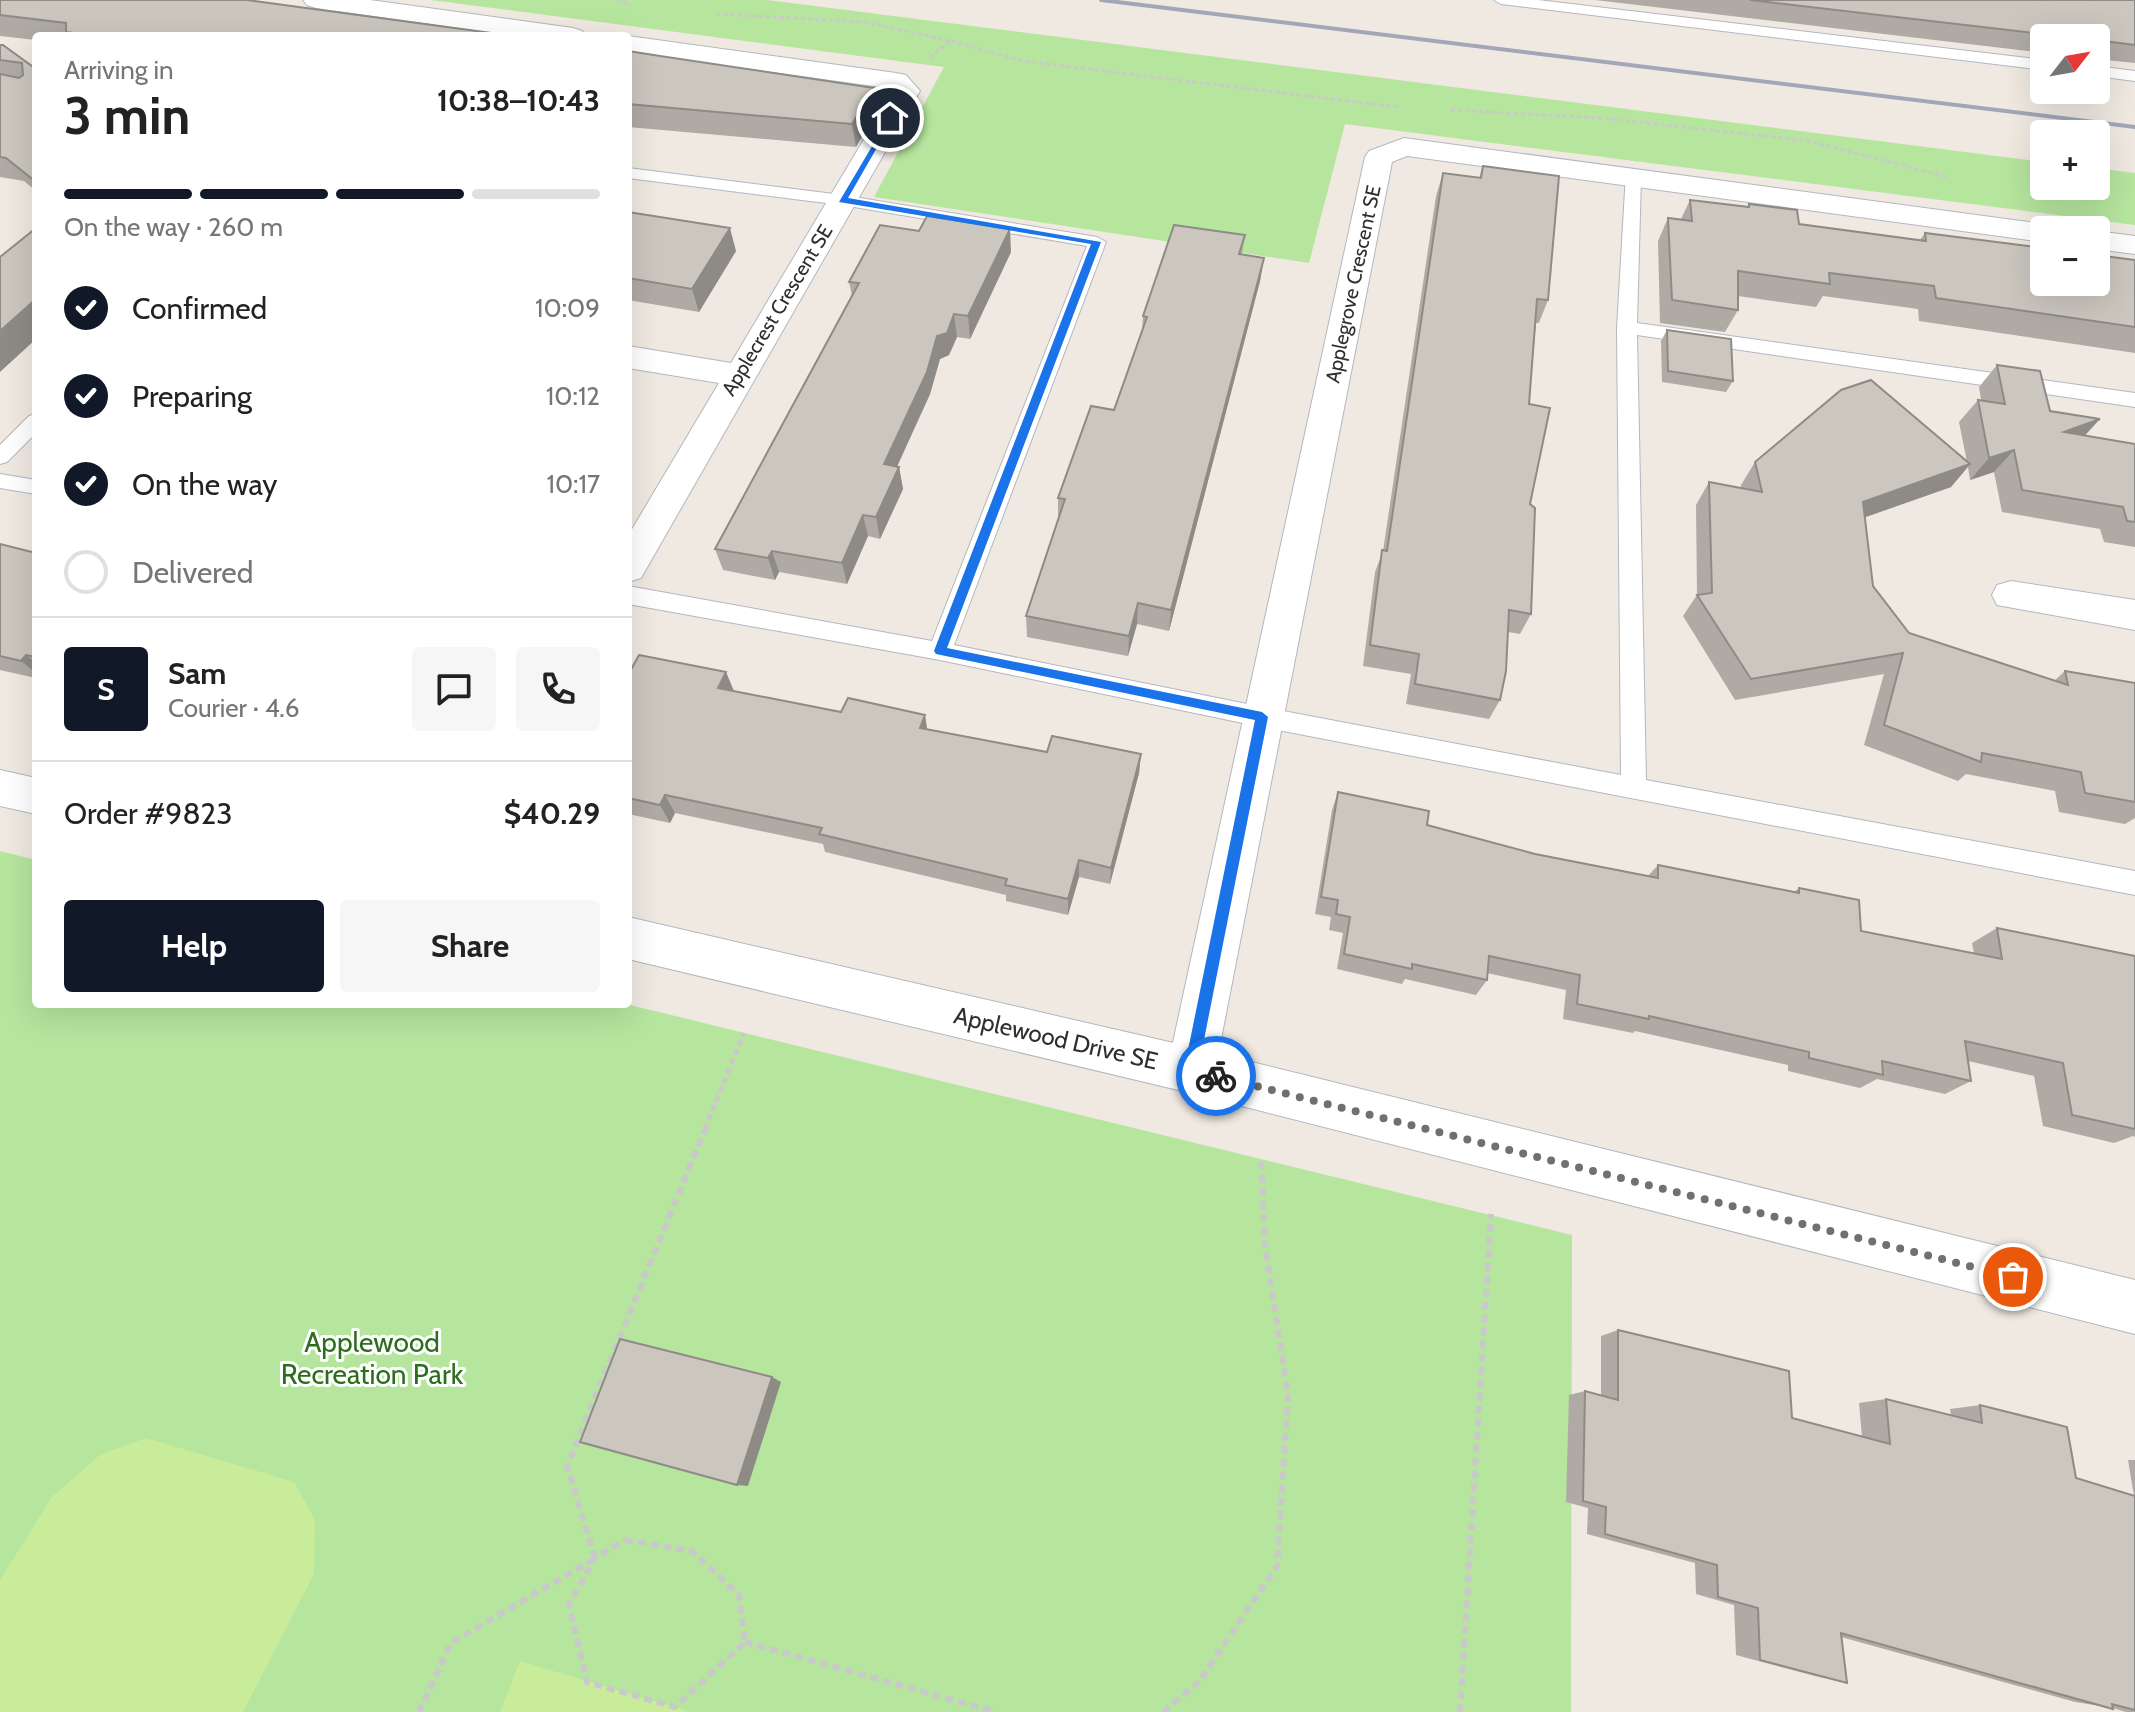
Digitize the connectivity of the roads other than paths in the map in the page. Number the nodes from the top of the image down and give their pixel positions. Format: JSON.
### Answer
{"nodes":[{"id":1,"x":316,"y":0,"type":"edge"},
{"id":2,"x":1501,"y":0,"type":"edge"},
{"id":3,"x":544,"y":32,"type":"edge"},
{"id":4,"x":632,"y":45,"type":"edge"},
{"id":5,"x":2030,"y":63,"type":"edge"},
{"id":6,"x":2110,"y":73,"type":"edge"},
{"id":7,"x":2135,"y":76,"type":"edge"},
{"id":8,"x":632,"y":174,"type":"edge"},
{"id":9,"x":1632,"y":177,"type":"junction"},
{"id":10,"x":842,"y":200,"type":"junction"},
{"id":11,"x":2030,"y":231,"type":"edge"},
{"id":12,"x":2110,"y":242,"type":"edge"},
{"id":13,"x":2135,"y":245,"type":"edge"},
{"id":14,"x":1627,"y":328,"type":"junction"},
{"id":15,"x":632,"y":358,"type":"edge"},
{"id":16,"x":738,"y":375,"type":"junction"},
{"id":17,"x":2135,"y":400,"type":"edge"},
{"id":18,"x":32,"y":425,"type":"edge"},
{"id":19,"x":0,"y":457,"type":"edge"},
{"id":20,"x":0,"y":481,"type":"edge"},
{"id":21,"x":32,"y":486,"type":"edge"},
{"id":22,"x":632,"y":561,"type":"edge"},
{"id":23,"x":2011,"y":595,"type":"dead end"},
{"id":24,"x":632,"y":596,"type":"edge"},
{"id":25,"x":2135,"y":615,"type":"edge"},
{"id":26,"x":940,"y":651,"type":"junction"},
{"id":27,"x":1262,"y":717,"type":"junction"},
{"id":28,"x":1634,"y":786,"type":"junction"},
{"id":29,"x":0,"y":788,"type":"edge"},
{"id":30,"x":32,"y":795,"type":"edge"},
{"id":31,"x":2135,"y":883,"type":"edge"},
{"id":32,"x":632,"y":939,"type":"edge"},
{"id":33,"x":1191,"y":1070,"type":"junction"},
{"id":34,"x":2135,"y":1307,"type":"edge"}],
"edges":[{"from":1,"to":3,"type":"street"},
{"from":2,"to":5,"type":"lane"},
{"from":4,"to":10,"type":"street","name":"Applecrest Crescent SE"},
{"from":6,"to":7,"type":"lane"},
{"from":8,"to":10,"type":"lane"},
{"from":9,"to":11,"type":"street","name":"Applegrove Crescent SE"},
{"from":9,"to":14,"type":"lane"},
{"from":9,"to":27,"type":"street","name":"Applegrove Crescent SE"},
{"from":10,"to":16,"type":"street","name":"Applecrest Crescent SE"},
{"from":10,"to":26,"type":"lane"},
{"from":12,"to":13,"type":"street"},
{"from":14,"to":17,"type":"lane"},
{"from":14,"to":28,"type":"lane"},
{"from":15,"to":16,"type":"street"},
{"from":16,"to":22,"type":"street","name":"Applecrest Crescent SE"},
{"from":18,"to":19,"type":"lane"},
{"from":20,"to":21,"type":"lane"},
{"from":23,"to":25,"type":"street"},
{"from":24,"to":26,"type":"lane"},
{"from":26,"to":27,"type":"lane"},
{"from":27,"to":28,"type":"lane"},
{"from":27,"to":33,"type":"street","name":"Applegrove Crescent SE"},
{"from":28,"to":31,"type":"lane"},
{"from":29,"to":30,"type":"street"},
{"from":32,"to":33,"type":"street","name":"Applewood Drive SE"},
{"from":33,"to":34,"type":"street","name":"Applewood Drive SE"}]}
